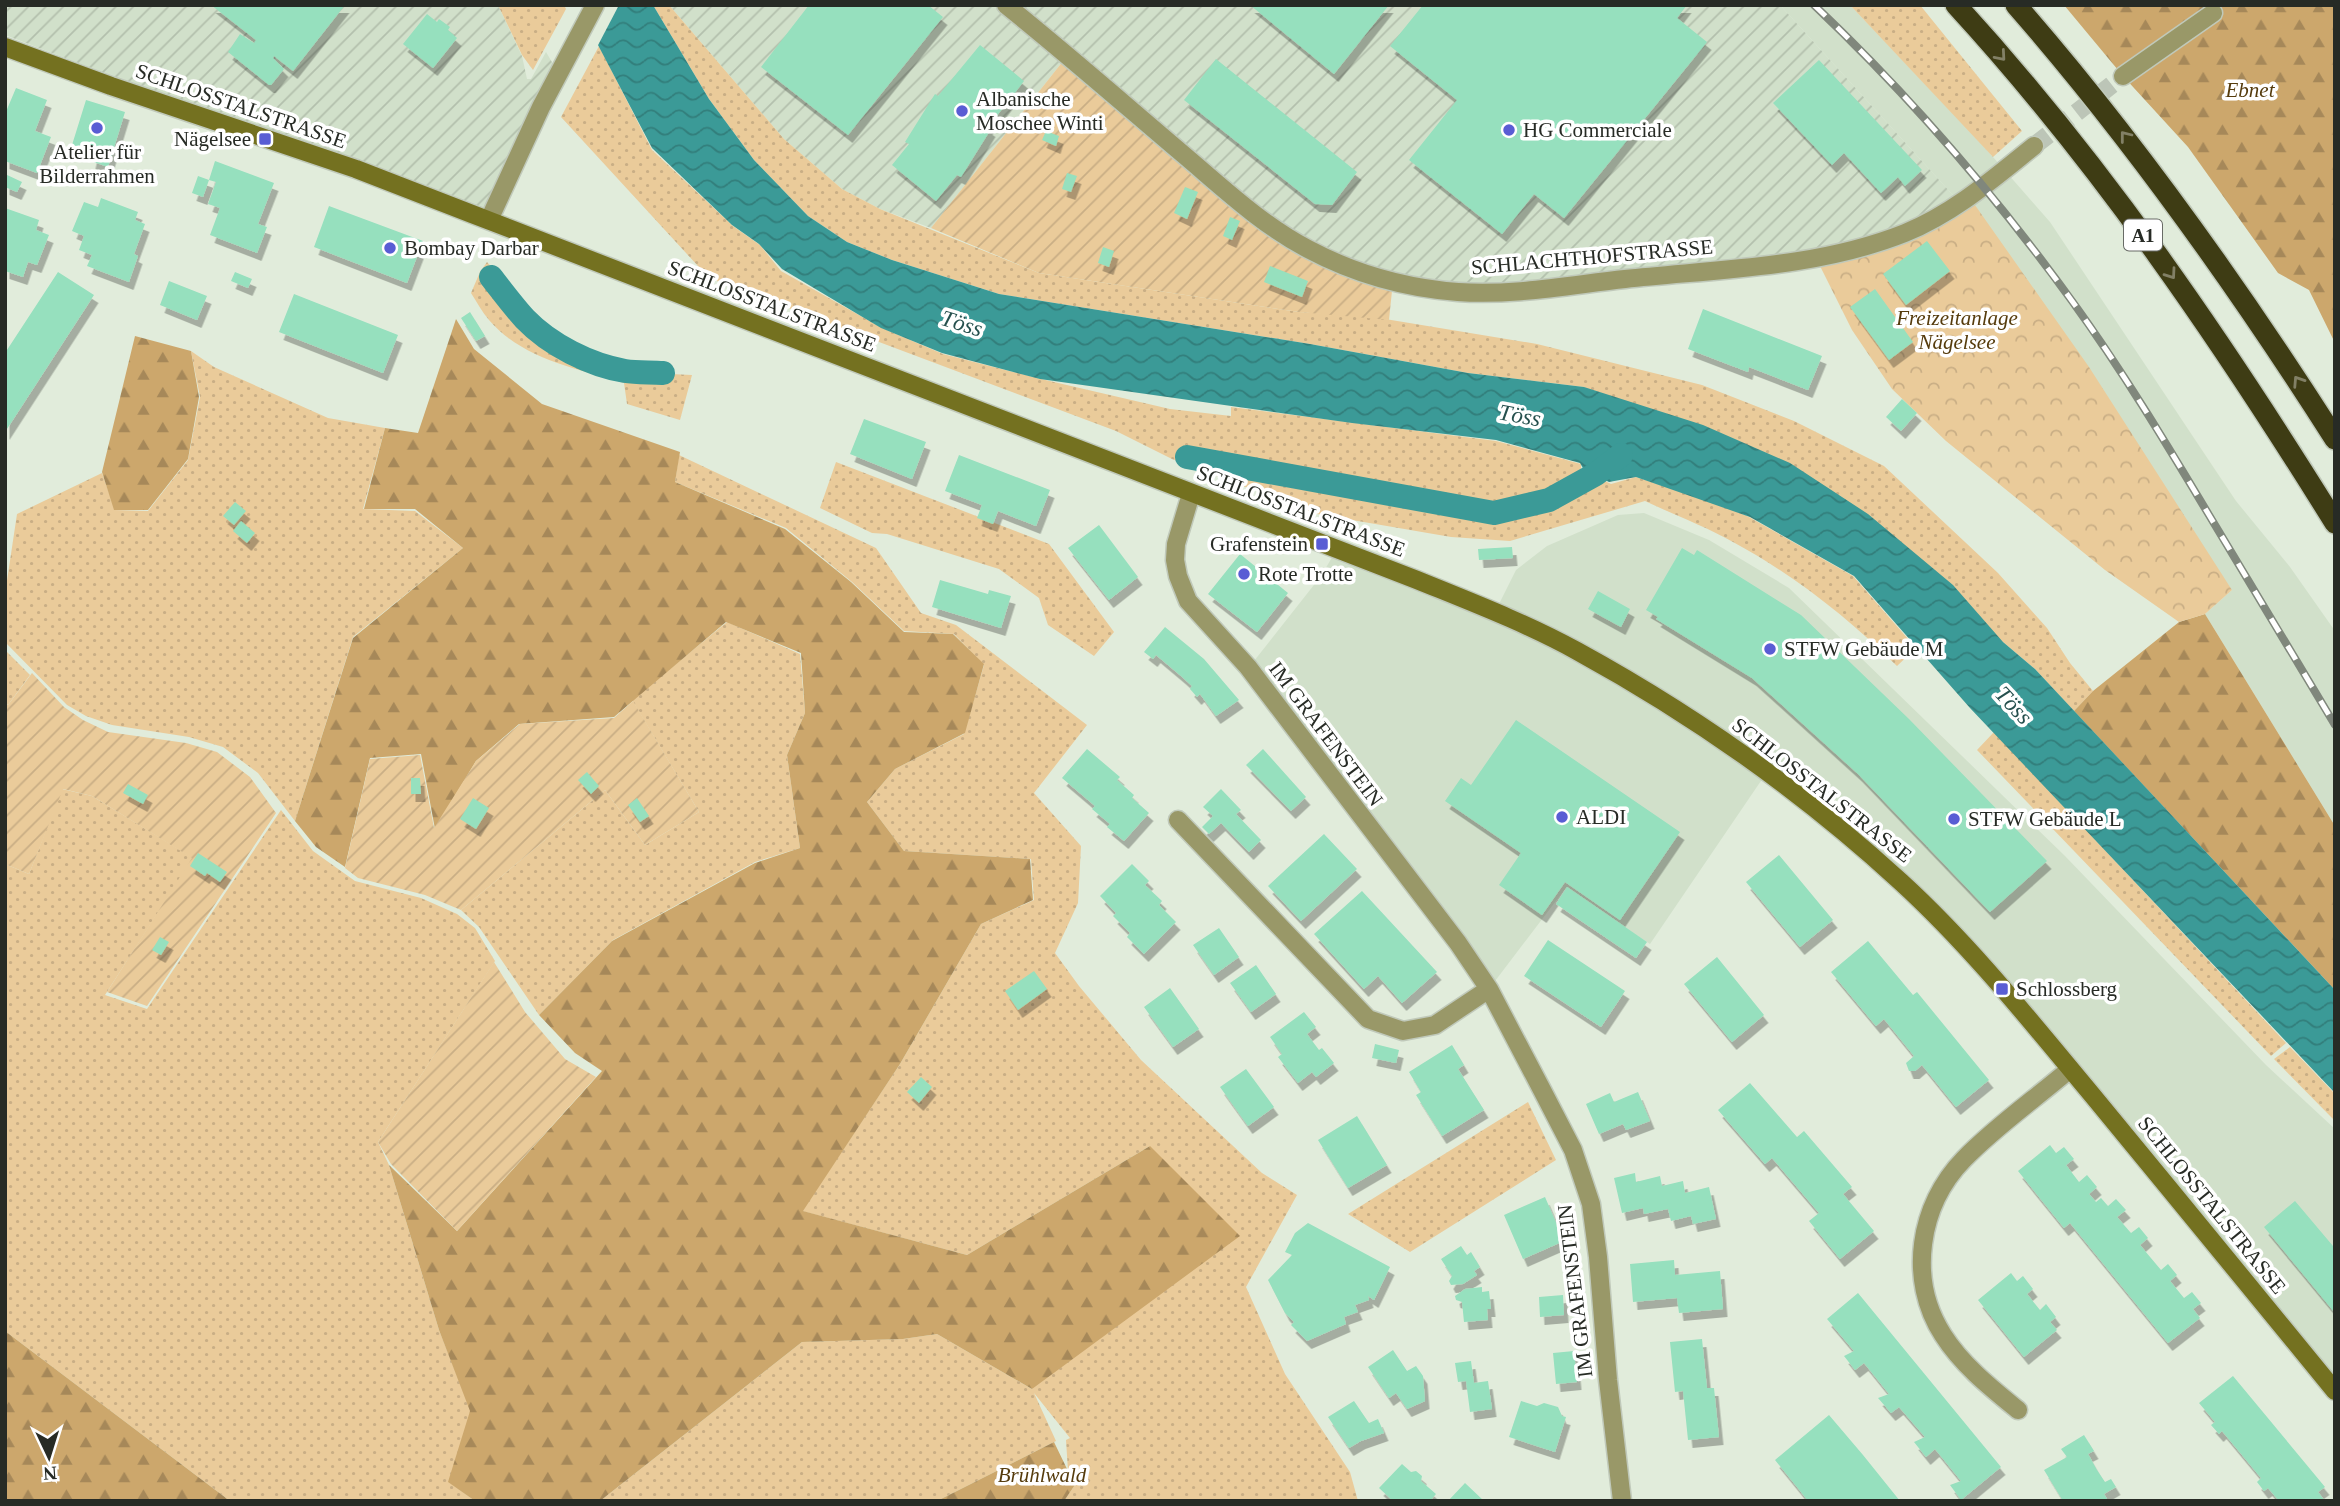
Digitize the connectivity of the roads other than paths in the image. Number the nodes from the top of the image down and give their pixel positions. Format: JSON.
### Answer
{"nodes":[{"id":1,"x":595,"y":5,"type":"edge"},
{"id":2,"x":1006,"y":5,"type":"edge"},
{"id":3,"x":1956,"y":5,"type":"edge"},
{"id":4,"x":2016,"y":5,"type":"edge"},
{"id":5,"x":2213,"y":13,"type":"dead end"},
{"id":6,"x":5,"y":47,"type":"edge"},
{"id":7,"x":2123,"y":76,"type":"tunnel mouth"},
{"id":8,"x":2034,"y":146,"type":"tunnel mouth"},
{"id":9,"x":489,"y":220,"type":"junction"},
{"id":10,"x":2335,"y":439,"type":"edge"},
{"id":11,"x":1191,"y":494,"type":"junction"},
{"id":12,"x":2335,"y":523,"type":"edge"},
{"id":13,"x":1178,"y":820,"type":"dead end"},
{"id":14,"x":1489,"y":989,"type":"junction"},
{"id":15,"x":2070,"y":1069,"type":"junction"},
{"id":16,"x":2335,"y":1391,"type":"edge"},
{"id":17,"x":2018,"y":1410,"type":"dead end"},
{"id":18,"x":1621,"y":1492,"type":"edge"}],
"edges":[{"from":1,"to":9,"type":"street"},
{"from":2,"to":8,"type":"street","name":"SCHLACHTHOFSTRASSE"},
{"from":3,"to":12,"type":"highway","number":"A1","one_way":true},
{"from":10,"to":4,"type":"highway","number":"A1","one_way":true},
{"from":5,"to":7,"type":"street"},
{"from":6,"to":9,"type":"main road","name":"SCHLOSSTALSTRASSE"},
{"from":9,"to":11,"type":"main road","name":"SCHLOSSTALSTRASSE"},
{"from":11,"to":14,"type":"street","name":"IM GRAFENSTEIN"},
{"from":11,"to":15,"type":"main road","name":"SCHLOSSTALSTRASSE"},
{"from":13,"to":14,"type":"street"},
{"from":14,"to":18,"type":"street","name":"IM GRAFENSTEIN"},
{"from":15,"to":16,"type":"main road","name":"SCHLOSSTALSTRASSE"},
{"from":15,"to":17,"type":"street"}]}
